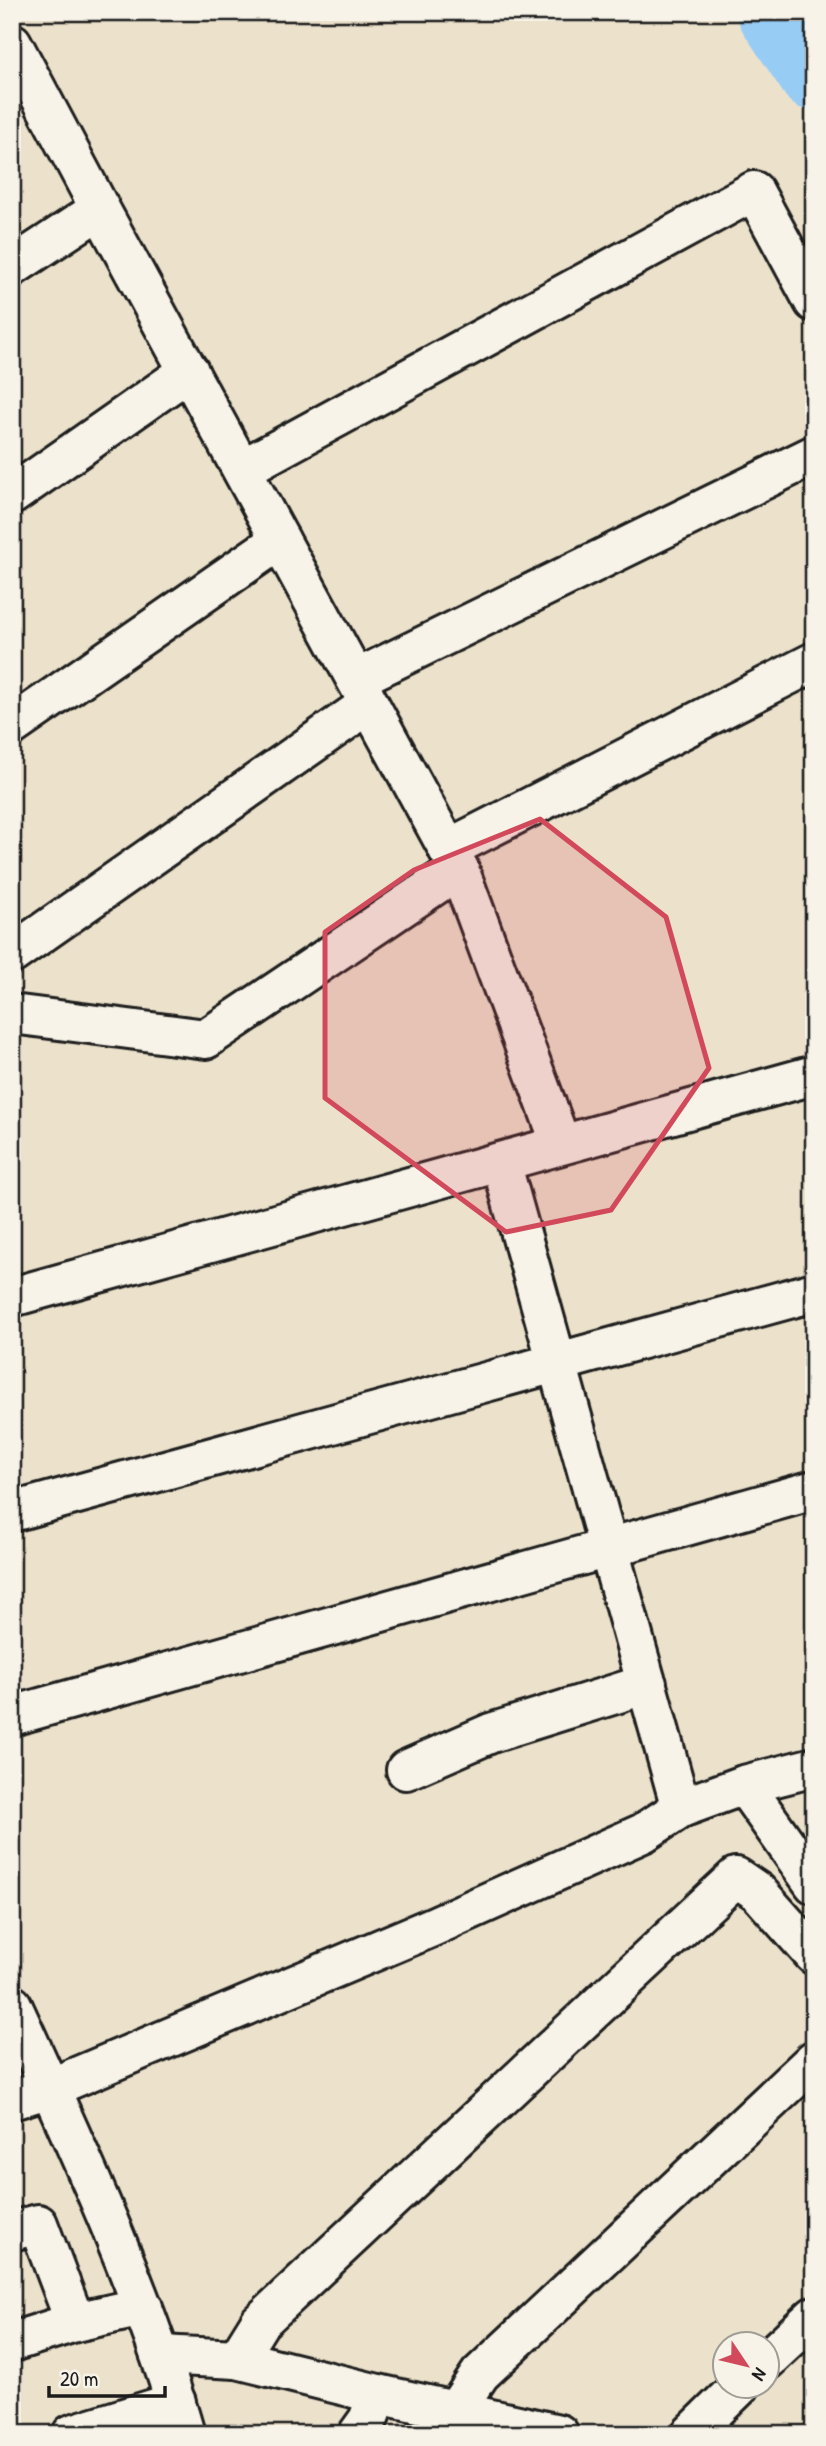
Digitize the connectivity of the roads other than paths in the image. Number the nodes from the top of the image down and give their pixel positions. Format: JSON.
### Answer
{"nodes":[{"id":1,"x":12,"y":43,"type":"edge"},
{"id":2,"x":100,"y":209,"type":"junction"},
{"id":3,"x":12,"y":267,"type":"edge"},
{"id":4,"x":814,"y":302,"type":"edge"},
{"id":5,"x":189,"y":371,"type":"junction"},
{"id":6,"x":814,"y":455,"type":"edge"},
{"id":7,"x":242,"y":469,"type":"junction"},
{"id":8,"x":12,"y":495,"type":"edge"},
{"id":9,"x":280,"y":540,"type":"junction"},
{"id":10,"x":814,"y":662,"type":"edge"},
{"id":11,"x":363,"y":692,"type":"junction"},
{"id":12,"x":12,"y":726,"type":"edge"},
{"id":13,"x":454,"y":859,"type":"junction"},
{"id":14,"x":12,"y":954,"type":"edge"},
{"id":15,"x":12,"y":1014,"type":"edge"},
{"id":16,"x":814,"y":1075,"type":"edge"},
{"id":17,"x":561,"y":1144,"type":"junction"},
{"id":18,"x":501,"y":1161,"type":"junction"},
{"id":19,"x":814,"y":1292,"type":"edge"},
{"id":20,"x":12,"y":1297,"type":"edge"},
{"id":21,"x":559,"y":1362,"type":"junction"},
{"id":22,"x":814,"y":1490,"type":"edge"},
{"id":23,"x":12,"y":1513,"type":"edge"},
{"id":24,"x":610,"y":1549,"type":"junction"},
{"id":25,"x":647,"y":1684,"type":"junction"},
{"id":26,"x":12,"y":1716,"type":"edge"},
{"id":27,"x":814,"y":1767,"type":"edge"},
{"id":28,"x":406,"y":1770,"type":"dead end"},
{"id":29,"x":744,"y":1784,"type":"junction"},
{"id":30,"x":681,"y":1808,"type":"junction"},
{"id":31,"x":814,"y":1884,"type":"edge"},
{"id":32,"x":814,"y":1955,"type":"edge"},
{"id":33,"x":12,"y":2005,"type":"edge"},
{"id":34,"x":814,"y":2060,"type":"edge"},
{"id":35,"x":50,"y":2088,"type":"junction"},
{"id":36,"x":12,"y":2099,"type":"edge"},
{"id":37,"x":12,"y":2231,"type":"edge"},
{"id":38,"x":143,"y":2307,"type":"junction"},
{"id":39,"x":814,"y":2316,"type":"edge"},
{"id":40,"x":75,"y":2322,"type":"junction"},
{"id":41,"x":12,"y":2342,"type":"edge"},
{"id":42,"x":780,"y":2348,"type":"edge"},
{"id":43,"x":160,"y":2355,"type":"junction"},
{"id":44,"x":237,"y":2359,"type":"junction"},
{"id":45,"x":378,"y":2394,"type":"junction"},
{"id":46,"x":726,"y":2400,"type":"edge"},
{"id":47,"x":456,"y":2410,"type":"junction"},
{"id":48,"x":180,"y":2418,"type":"edge"},
{"id":49,"x":72,"y":2434,"type":"edge"},
{"id":50,"x":358,"y":2434,"type":"edge"},
{"id":51,"x":559,"y":2434,"type":"edge"},
{"id":52,"x":691,"y":2434,"type":"edge"}],
"edges":[{"from":1,"to":2,"type":"street"},
{"from":2,"to":3,"type":"street"},
{"from":2,"to":5,"type":"street"},
{"from":4,"to":7,"type":"street"},
{"from":5,"to":7,"type":"street"},
{"from":5,"to":8,"type":"street"},
{"from":6,"to":11,"type":"street"},
{"from":7,"to":9,"type":"street"},
{"from":9,"to":11,"type":"street"},
{"from":9,"to":12,"type":"street"},
{"from":10,"to":13,"type":"street"},
{"from":11,"to":13,"type":"street"},
{"from":11,"to":14,"type":"street"},
{"from":13,"to":15,"type":"street"},
{"from":13,"to":17,"type":"street"},
{"from":16,"to":17,"type":"street"},
{"from":17,"to":18,"type":"street"},
{"from":18,"to":20,"type":"street"},
{"from":18,"to":21,"type":"street"},
{"from":19,"to":21,"type":"street"},
{"from":21,"to":23,"type":"street"},
{"from":21,"to":24,"type":"street"},
{"from":22,"to":24,"type":"street"},
{"from":24,"to":25,"type":"street"},
{"from":24,"to":26,"type":"street"},
{"from":25,"to":28,"type":"street"},
{"from":25,"to":30,"type":"street"},
{"from":27,"to":29,"type":"street"},
{"from":29,"to":30,"type":"street"},
{"from":29,"to":31,"type":"street"},
{"from":30,"to":35,"type":"street"},
{"from":32,"to":44,"type":"street"},
{"from":33,"to":35,"type":"street"},
{"from":34,"to":47,"type":"street"},
{"from":35,"to":36,"type":"street"},
{"from":35,"to":38,"type":"street"},
{"from":37,"to":40,"type":"street"},
{"from":38,"to":40,"type":"street"},
{"from":38,"to":43,"type":"street"},
{"from":39,"to":42,"type":"street"},
{"from":40,"to":41,"type":"street"},
{"from":43,"to":44,"type":"street"},
{"from":43,"to":48,"type":"street"},
{"from":44,"to":45,"type":"street"},
{"from":45,"to":47,"type":"street"},
{"from":45,"to":50,"type":"street"},
{"from":46,"to":52,"type":"street"},
{"from":47,"to":51,"type":"street"},
{"from":48,"to":49,"type":"street"}]}
